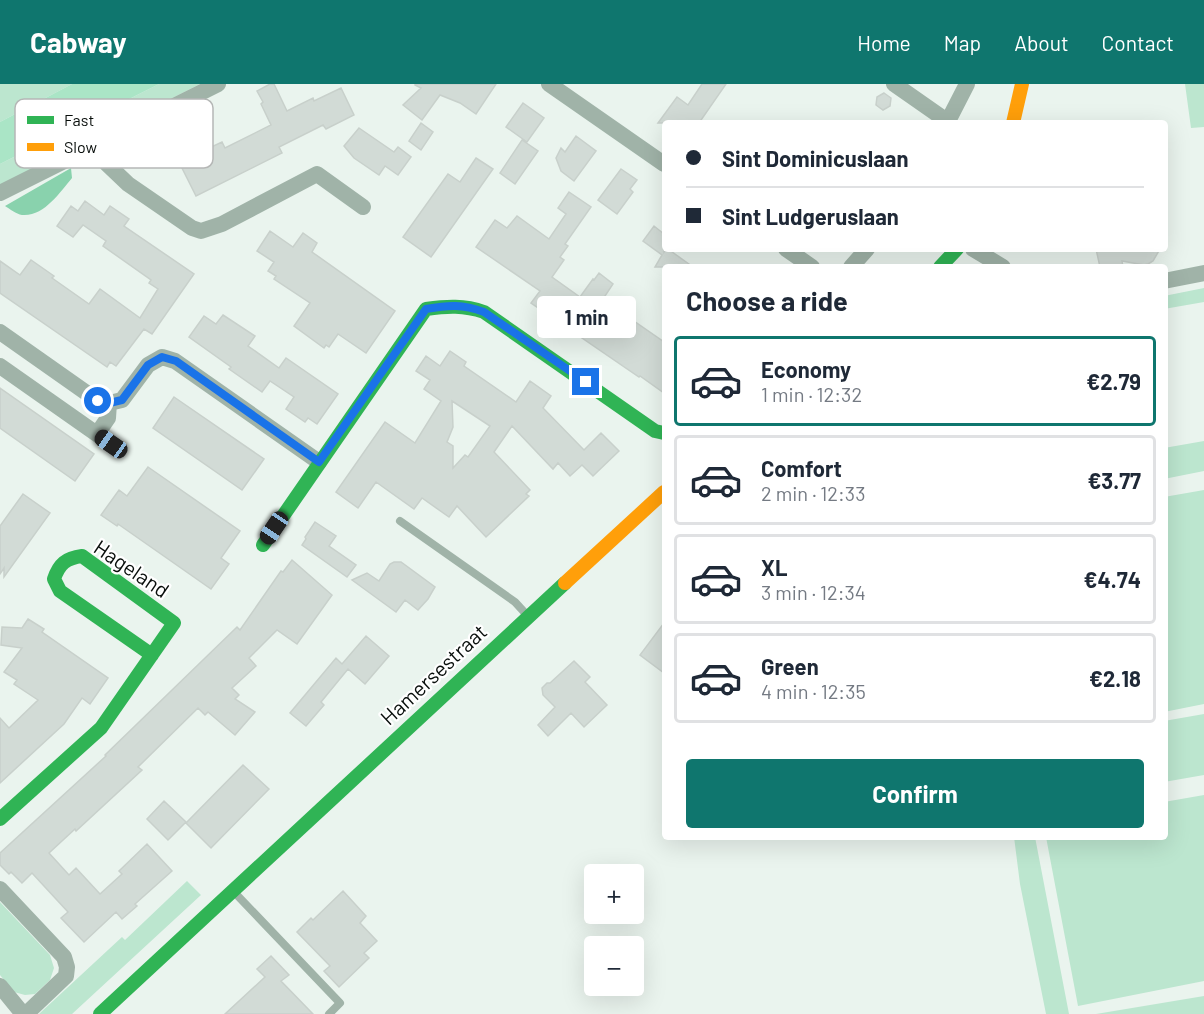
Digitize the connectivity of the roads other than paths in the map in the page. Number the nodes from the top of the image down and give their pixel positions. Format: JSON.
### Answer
{"nodes":[{"id":1,"x":218,"y":84,"type":"edge"},
{"id":2,"x":549,"y":84,"type":"edge"},
{"id":3,"x":894,"y":84,"type":"edge"},
{"id":4,"x":967,"y":84,"type":"edge"},
{"id":5,"x":1022,"y":84,"type":"edge"},
{"id":6,"x":188,"y":99,"type":"edge"},
{"id":7,"x":944,"y":120,"type":"edge"},
{"id":8,"x":948,"y":120,"type":"edge"},
{"id":9,"x":1014,"y":120,"type":"edge"},
{"id":10,"x":662,"y":163,"type":"edge"},
{"id":11,"x":50,"y":168,"type":"edge"},
{"id":12,"x":111,"y":168,"type":"edge"},
{"id":13,"x":0,"y":193,"type":"edge"},
{"id":14,"x":363,"y":207,"type":"dead end"},
{"id":15,"x":790,"y":252,"type":"edge"},
{"id":16,"x":864,"y":252,"type":"edge"},
{"id":17,"x":954,"y":252,"type":"edge"},
{"id":18,"x":978,"y":252,"type":"edge"},
{"id":19,"x":808,"y":264,"type":"edge"},
{"id":20,"x":854,"y":264,"type":"edge"},
{"id":21,"x":943,"y":264,"type":"edge"},
{"id":22,"x":998,"y":264,"type":"edge"},
{"id":23,"x":1204,"y":273,"type":"edge"},
{"id":24,"x":1168,"y":280,"type":"edge"},
{"id":25,"x":0,"y":332,"type":"edge"},
{"id":26,"x":0,"y":366,"type":"edge"},
{"id":27,"x":109,"y":403,"type":"junction"},
{"id":28,"x":662,"y":433,"type":"edge"},
{"id":29,"x":97,"y":434,"type":"junction"},
{"id":30,"x":111,"y":444,"type":"dead end"},
{"id":31,"x":319,"y":462,"type":"junction"},
{"id":32,"x":662,"y":494,"type":"edge"},
{"id":33,"x":400,"y":521,"type":"dead end"},
{"id":34,"x":263,"y":545,"type":"dead end"},
{"id":35,"x":528,"y":616,"type":"junction"},
{"id":36,"x":152,"y":656,"type":"junction"},
{"id":37,"x":0,"y":819,"type":"edge"},
{"id":38,"x":0,"y":888,"type":"edge"},
{"id":39,"x":234,"y":892,"type":"junction"},
{"id":40,"x":0,"y":987,"type":"edge"},
{"id":41,"x":25,"y":1014,"type":"edge"},
{"id":42,"x":100,"y":1014,"type":"edge"},
{"id":43,"x":329,"y":1014,"type":"edge"}],
"edges":[{"from":1,"to":6,"type":"street"},
{"from":2,"to":10,"type":"street"},
{"from":3,"to":7,"type":"street"},
{"from":4,"to":8,"type":"street"},
{"from":5,"to":9,"type":"street"},
{"from":11,"to":13,"type":"street"},
{"from":12,"to":14,"type":"street"},
{"from":15,"to":19,"type":"street"},
{"from":16,"to":20,"type":"street"},
{"from":17,"to":21,"type":"street"},
{"from":18,"to":22,"type":"street"},
{"from":23,"to":24,"type":"street"},
{"from":25,"to":27,"type":"street"},
{"from":26,"to":29,"type":"street"},
{"from":27,"to":29,"type":"street"},
{"from":27,"to":31,"type":"street"},
{"from":28,"to":31,"type":"street"},
{"from":29,"to":30,"type":"street"},
{"from":31,"to":34,"type":"street"},
{"from":32,"to":35,"type":"street","name":"Hamersestraat"},
{"from":33,"to":35,"type":"lane"},
{"from":35,"to":39,"type":"street","name":"Hamersestraat"},
{"from":36,"to":36,"type":"street","name":"Hageland"},
{"from":36,"to":37,"type":"street","name":"Hageland"},
{"from":38,"to":41,"type":"street"},
{"from":39,"to":42,"type":"street","name":"Hamersestraat"},
{"from":39,"to":43,"type":"lane"},
{"from":40,"to":41,"type":"street"}]}
